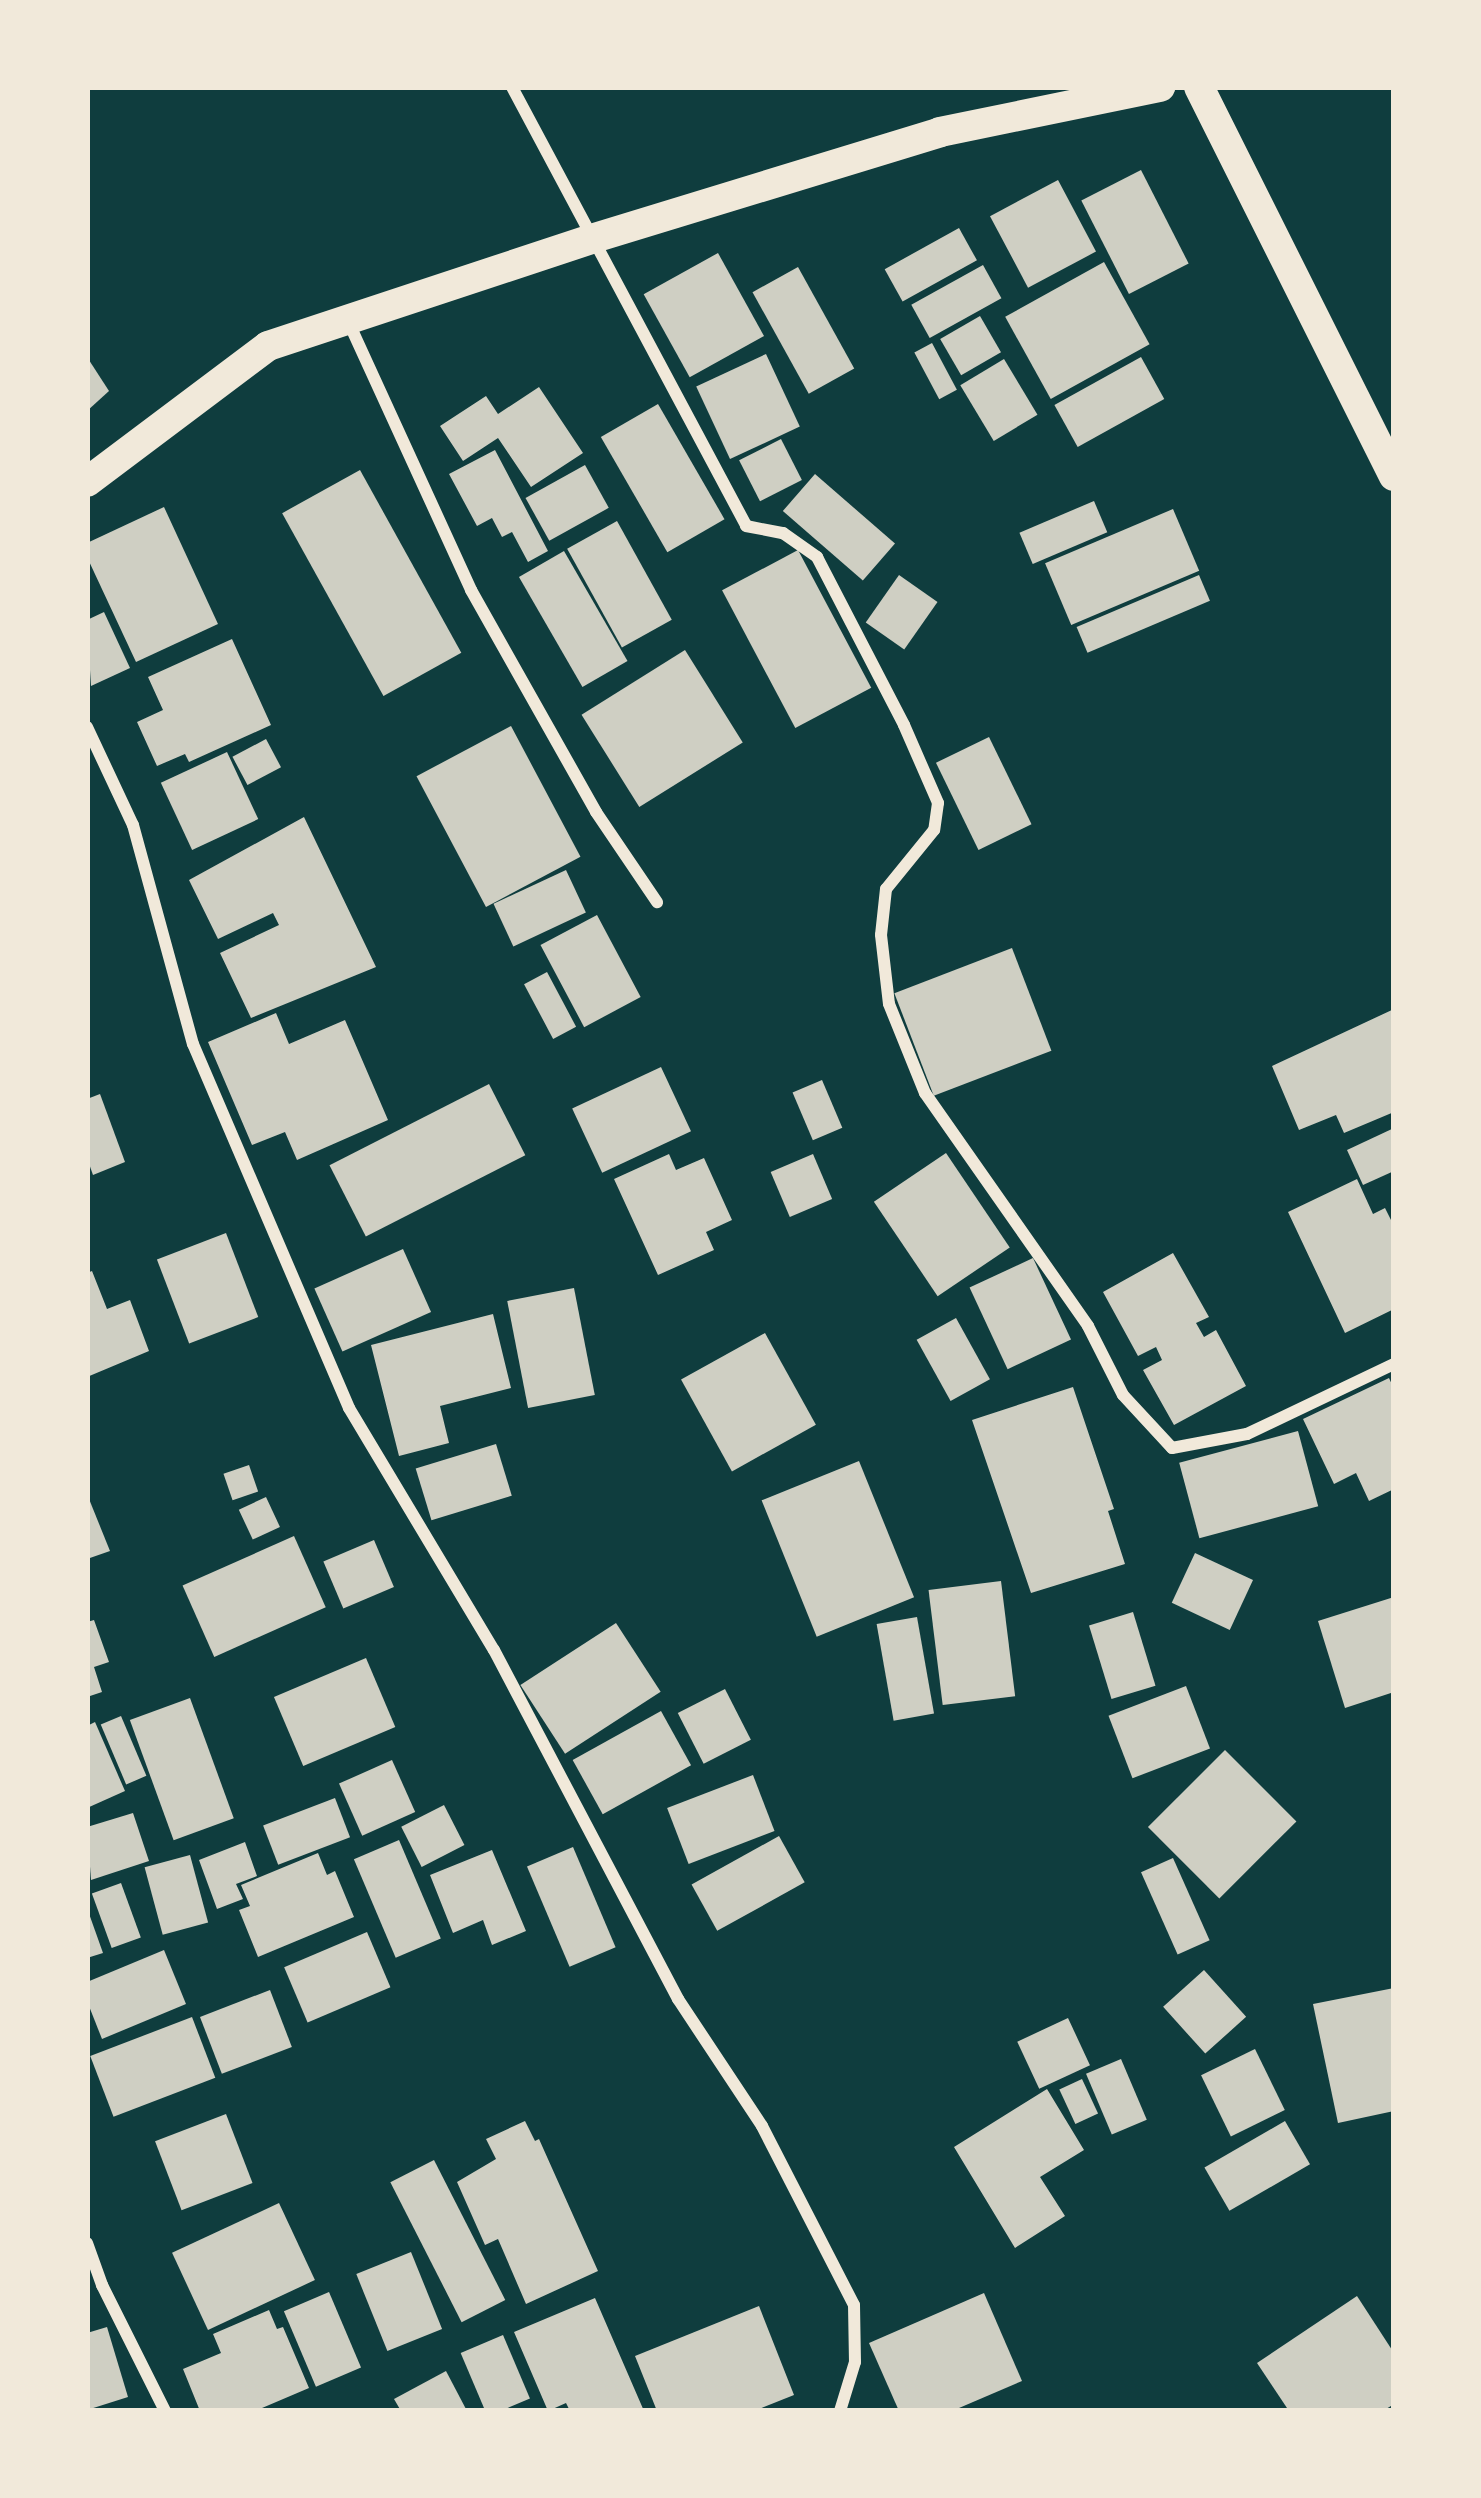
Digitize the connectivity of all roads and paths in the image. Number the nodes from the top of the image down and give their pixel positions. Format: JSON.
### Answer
{"nodes":[{"id":1,"x":512,"y":87,"type":"edge"},
{"id":2,"x":1160,"y":87,"type":"edge"},
{"id":3,"x":1199,"y":87,"type":"edge"},
{"id":4,"x":590,"y":239,"type":"junction"},
{"id":5,"x":348,"y":320,"type":"junction"},
{"id":6,"x":1394,"y":476,"type":"edge"},
{"id":7,"x":87,"y":482,"type":"edge"},
{"id":8,"x":87,"y":727,"type":"edge"},
{"id":9,"x":657,"y":902,"type":"dead end"},
{"id":10,"x":1394,"y":1364,"type":"edge"},
{"id":11,"x":87,"y":2243,"type":"edge"},
{"id":12,"x":165,"y":2411,"type":"edge"},
{"id":13,"x":840,"y":2411,"type":"edge"}],
"edges":[{"from":1,"to":4,"type":"street"},
{"from":2,"to":4,"type":"main road"},
{"from":3,"to":6,"type":"main road"},
{"from":4,"to":5,"type":"main road"},
{"from":4,"to":10,"type":"street"},
{"from":5,"to":7,"type":"main road"},
{"from":5,"to":9,"type":"street"},
{"from":8,"to":13,"type":"street"},
{"from":11,"to":12,"type":"street"}]}
